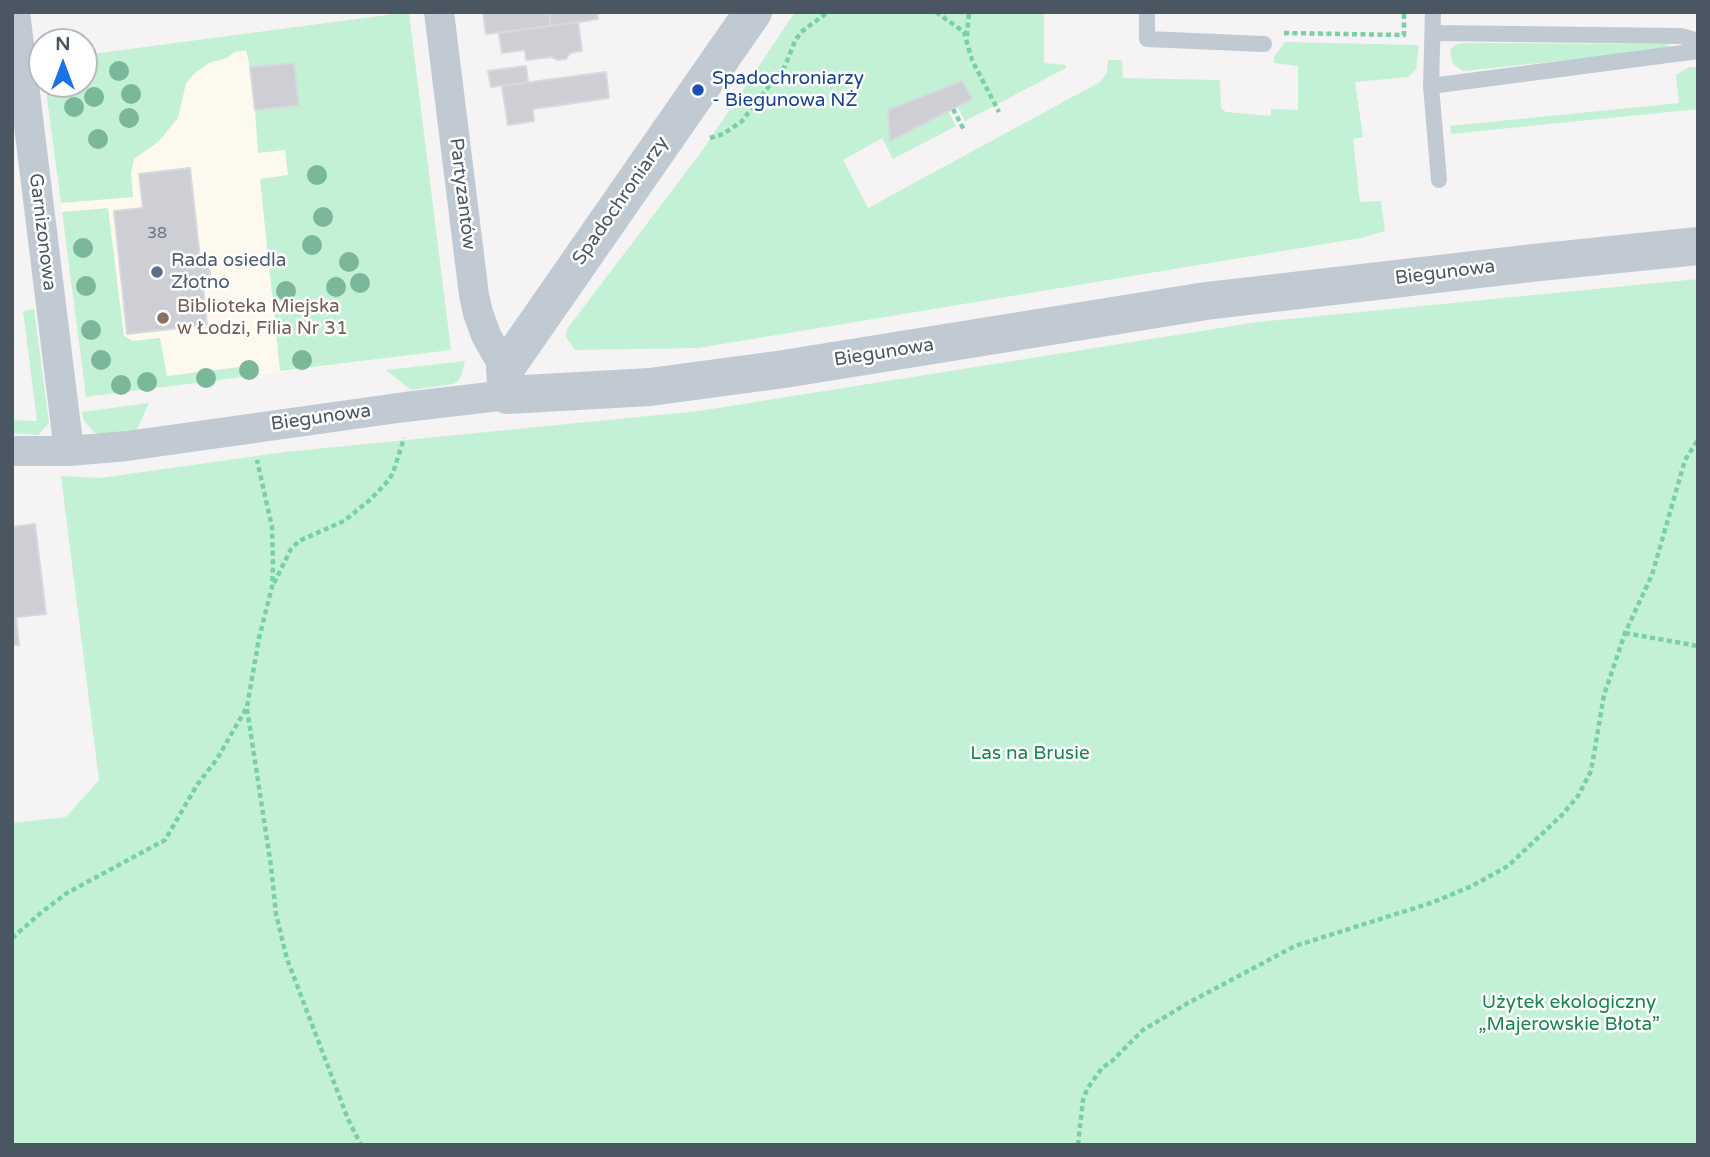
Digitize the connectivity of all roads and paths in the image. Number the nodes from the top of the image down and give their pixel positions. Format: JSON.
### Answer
{"nodes":[{"id":1,"x":15,"y":12,"type":"edge"},
{"id":2,"x":439,"y":12,"type":"edge"},
{"id":3,"x":753,"y":12,"type":"edge"},
{"id":4,"x":828,"y":12,"type":"edge"},
{"id":5,"x":936,"y":12,"type":"edge"},
{"id":6,"x":969,"y":12,"type":"edge"},
{"id":7,"x":1147,"y":12,"type":"edge"},
{"id":8,"x":1404,"y":12,"type":"edge"},
{"id":9,"x":1433,"y":12,"type":"edge"},
{"id":10,"x":1433,"y":33,"type":"junction"},
{"id":11,"x":967,"y":38,"type":"junction"},
{"id":12,"x":1698,"y":41,"type":"edge"},
{"id":13,"x":1264,"y":44,"type":"joint"},
{"id":14,"x":1698,"y":51,"type":"edge"},
{"id":15,"x":1431,"y":86,"type":"junction"},
{"id":16,"x":953,"y":109,"type":"dead end"},
{"id":17,"x":999,"y":112,"type":"dead end"},
{"id":18,"x":964,"y":130,"type":"dead end"},
{"id":19,"x":705,"y":138,"type":"dead end"},
{"id":20,"x":1439,"y":180,"type":"dead end"},
{"id":21,"x":1698,"y":246,"type":"edge"},
{"id":22,"x":506,"y":382,"type":"junction"},
{"id":23,"x":407,"y":427,"type":"dead end"},
{"id":24,"x":249,"y":428,"type":"junction"},
{"id":25,"x":1698,"y":440,"type":"edge"},
{"id":26,"x":12,"y":451,"type":"edge"},
{"id":27,"x":69,"y":451,"type":"junction"},
{"id":28,"x":272,"y":587,"type":"junction"},
{"id":29,"x":1625,"y":633,"type":"junction"},
{"id":30,"x":1698,"y":646,"type":"edge"},
{"id":31,"x":247,"y":707,"type":"junction"},
{"id":32,"x":12,"y":937,"type":"edge"},
{"id":33,"x":361,"y":1145,"type":"edge"},
{"id":34,"x":1078,"y":1145,"type":"edge"}],
"edges":[{"from":1,"to":27,"type":"street","name":"Garnizonowa"},
{"from":2,"to":22,"type":"street","name":"Partyzantów"},
{"from":3,"to":22,"type":"street","name":"Spadochroniarzy"},
{"from":4,"to":19,"type":"path"},
{"from":5,"to":11,"type":"path"},
{"from":6,"to":11,"type":"path"},
{"from":7,"to":13,"type":"lane"},
{"from":8,"to":13,"type":"path"},
{"from":9,"to":10,"type":"lane"},
{"from":10,"to":12,"type":"lane"},
{"from":10,"to":15,"type":"lane"},
{"from":11,"to":17,"type":"path"},
{"from":14,"to":15,"type":"lane"},
{"from":15,"to":20,"type":"lane"},
{"from":16,"to":18,"type":"path"},
{"from":21,"to":22,"type":"street","name":"Biegunowa"},
{"from":22,"to":24,"type":"street","name":"Biegunowa"},
{"from":23,"to":28,"type":"path"},
{"from":24,"to":27,"type":"street","name":"Biegunowa"},
{"from":24,"to":28,"type":"path"},
{"from":25,"to":29,"type":"path"},
{"from":26,"to":27,"type":"street","name":"Biegunowa"},
{"from":28,"to":31,"type":"path"},
{"from":29,"to":30,"type":"path"},
{"from":29,"to":34,"type":"path"},
{"from":31,"to":32,"type":"path"},
{"from":31,"to":33,"type":"path"}]}
